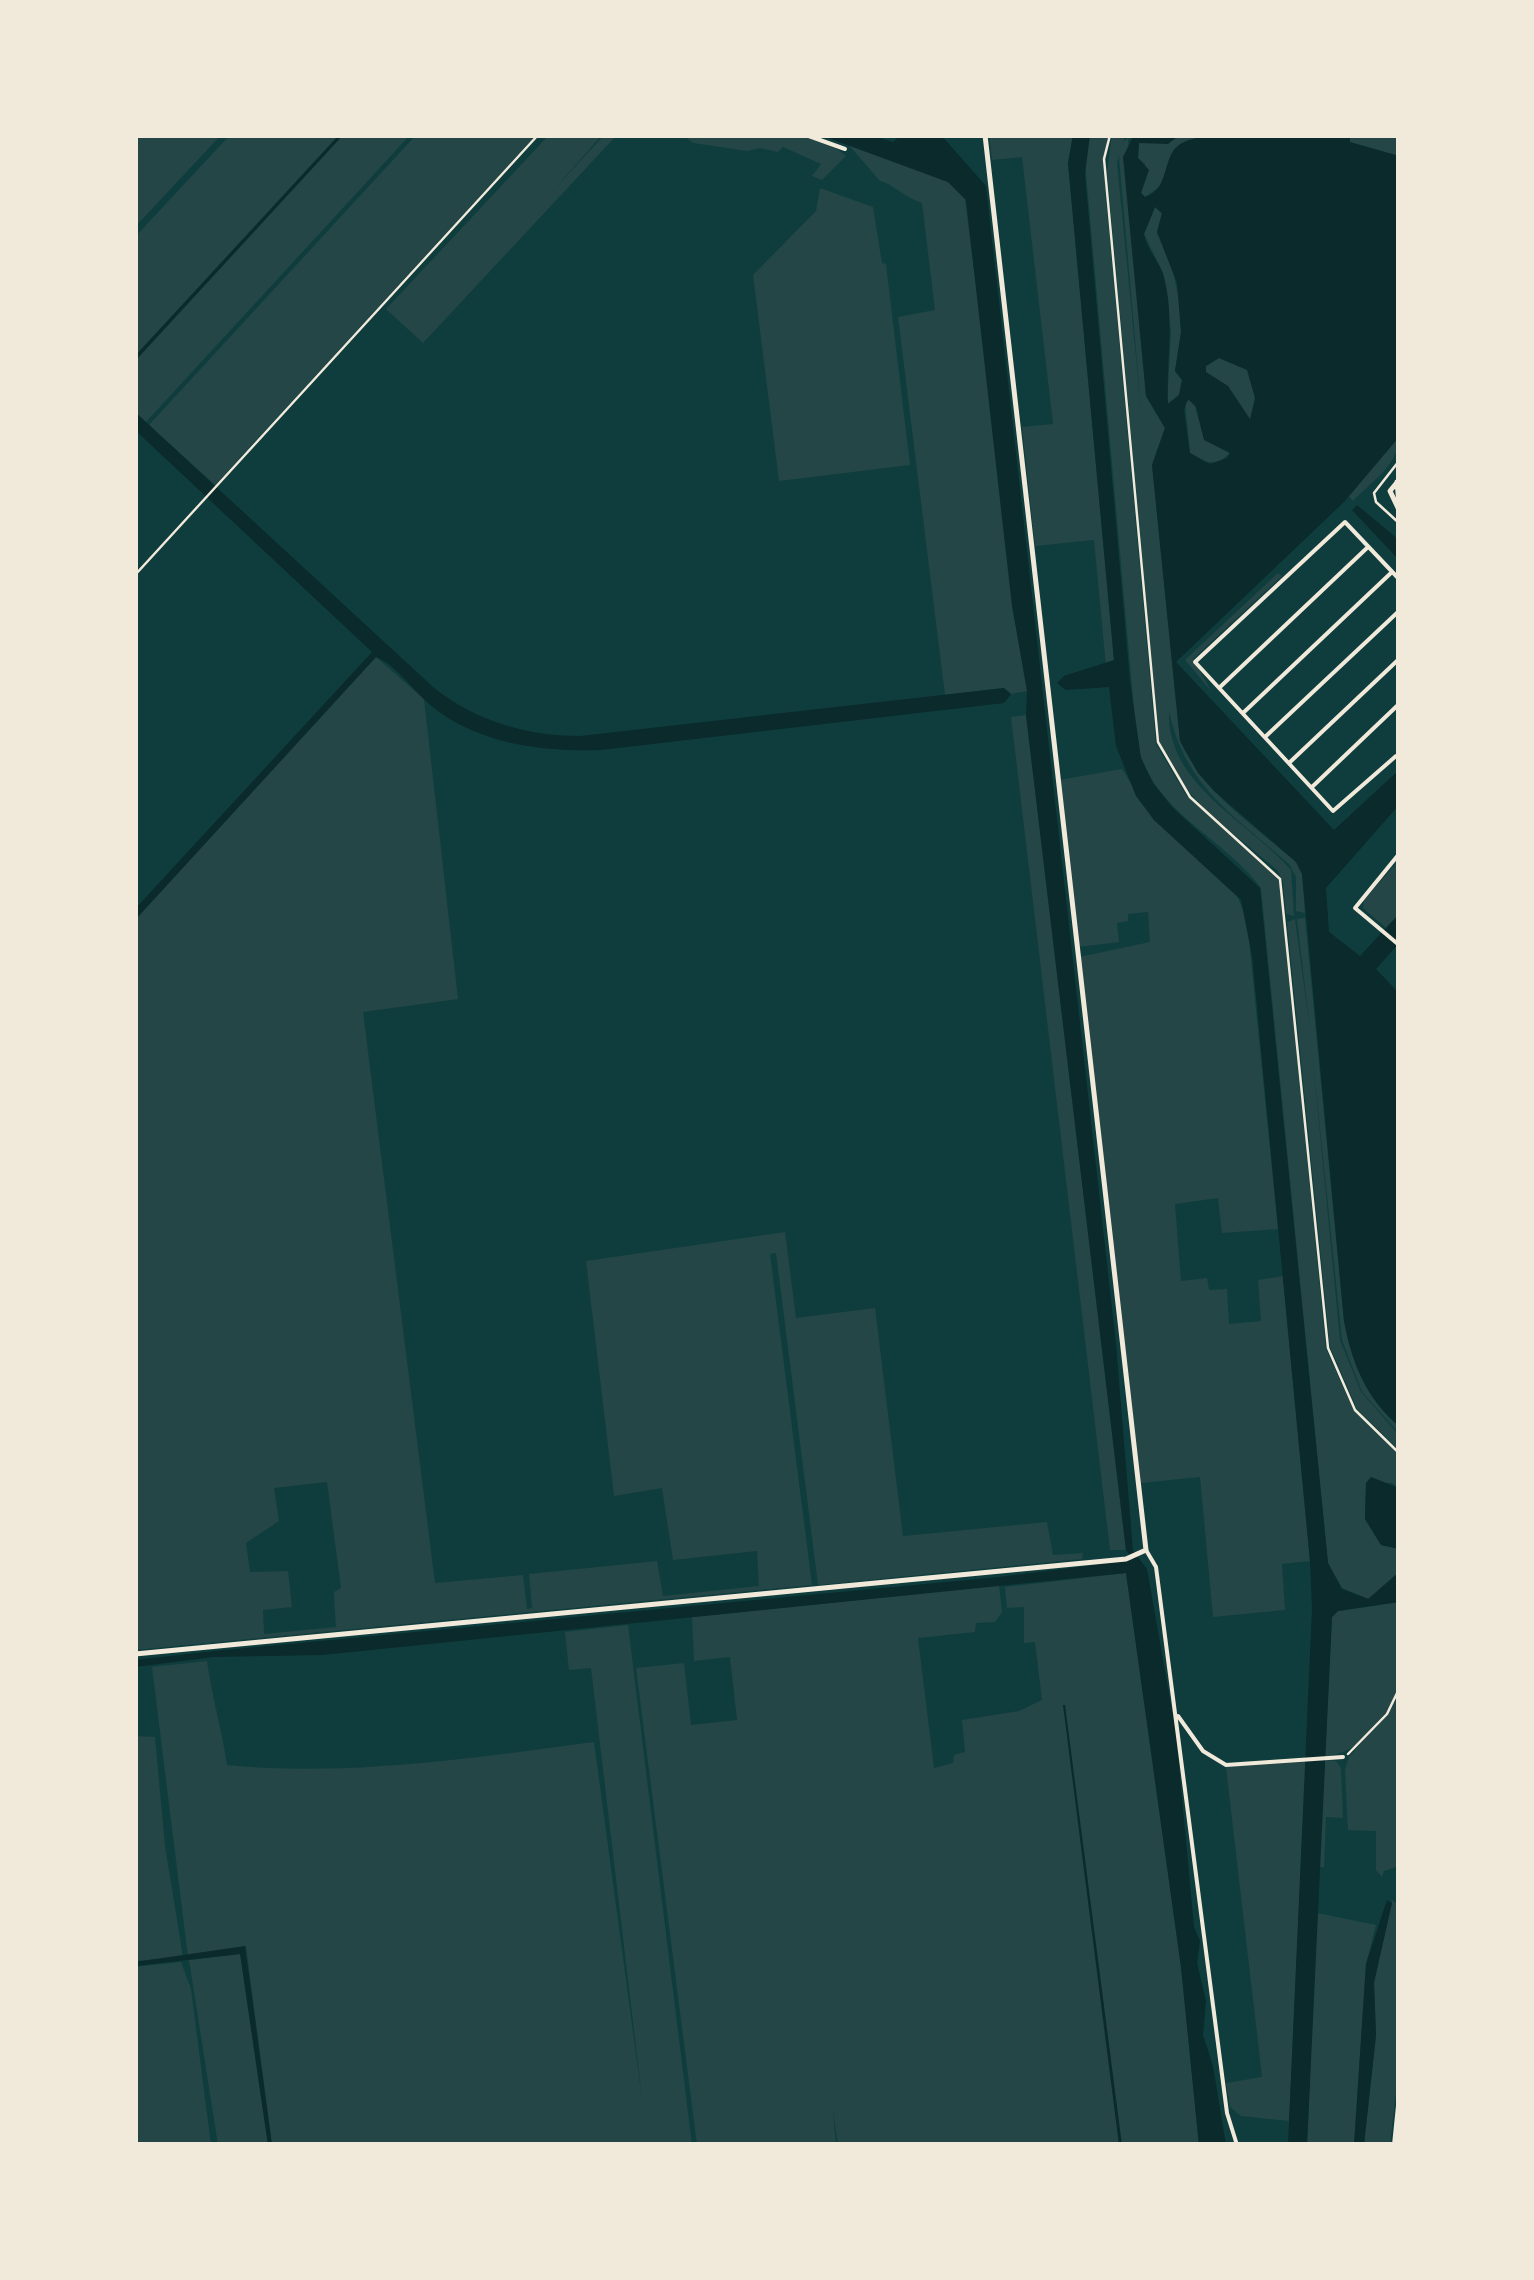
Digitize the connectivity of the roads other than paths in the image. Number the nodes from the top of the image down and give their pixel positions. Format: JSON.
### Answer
{"nodes":[{"id":1,"x":806,"y":135,"type":"edge"},
{"id":2,"x":985,"y":135,"type":"edge"},
{"id":3,"x":845,"y":149,"type":"dead end"},
{"id":4,"x":1398,"y":481,"type":"edge"},
{"id":5,"x":1399,"y":507,"type":"edge"},
{"id":6,"x":1369,"y":546,"type":"junction"},
{"id":7,"x":1392,"y":572,"type":"junction"},
{"id":8,"x":1399,"y":579,"type":"edge"},
{"id":9,"x":1399,"y":611,"type":"edge"},
{"id":10,"x":1399,"y":659,"type":"edge"},
{"id":11,"x":1219,"y":688,"type":"junction"},
{"id":12,"x":1399,"y":704,"type":"edge"},
{"id":13,"x":1242,"y":713,"type":"junction"},
{"id":14,"x":1265,"y":737,"type":"junction"},
{"id":15,"x":1398,"y":756,"type":"edge"},
{"id":16,"x":1289,"y":763,"type":"junction"},
{"id":17,"x":1312,"y":787,"type":"junction"},
{"id":18,"x":1399,"y":854,"type":"edge"},
{"id":19,"x":1399,"y":945,"type":"edge"},
{"id":20,"x":1144,"y":1552,"type":"junction"},
{"id":21,"x":135,"y":1654,"type":"edge"},
{"id":22,"x":1178,"y":1716,"type":"junction"},
{"id":23,"x":1343,"y":1757,"type":"road end"},
{"id":24,"x":1399,"y":2096,"type":"edge"},
{"id":25,"x":1237,"y":2145,"type":"edge"},
{"id":26,"x":1394,"y":2145,"type":"edge"}],
"edges":[{"from":1,"to":3,"type":"street"},
{"from":2,"to":20,"type":"street"},
{"from":4,"to":5,"type":"street"},
{"from":6,"to":7,"type":"street"},
{"from":6,"to":11,"type":"street"},
{"from":6,"to":11,"type":"street"},
{"from":7,"to":8,"type":"street"},
{"from":7,"to":13,"type":"street"},
{"from":9,"to":14,"type":"street"},
{"from":10,"to":16,"type":"street"},
{"from":11,"to":13,"type":"street"},
{"from":12,"to":17,"type":"street"},
{"from":13,"to":14,"type":"street"},
{"from":14,"to":16,"type":"street"},
{"from":15,"to":17,"type":"street"},
{"from":16,"to":17,"type":"street"},
{"from":18,"to":19,"type":"street"},
{"from":20,"to":21,"type":"street"},
{"from":20,"to":22,"type":"street"},
{"from":22,"to":23,"type":"street"},
{"from":22,"to":25,"type":"street"},
{"from":24,"to":26,"type":"street"}]}
